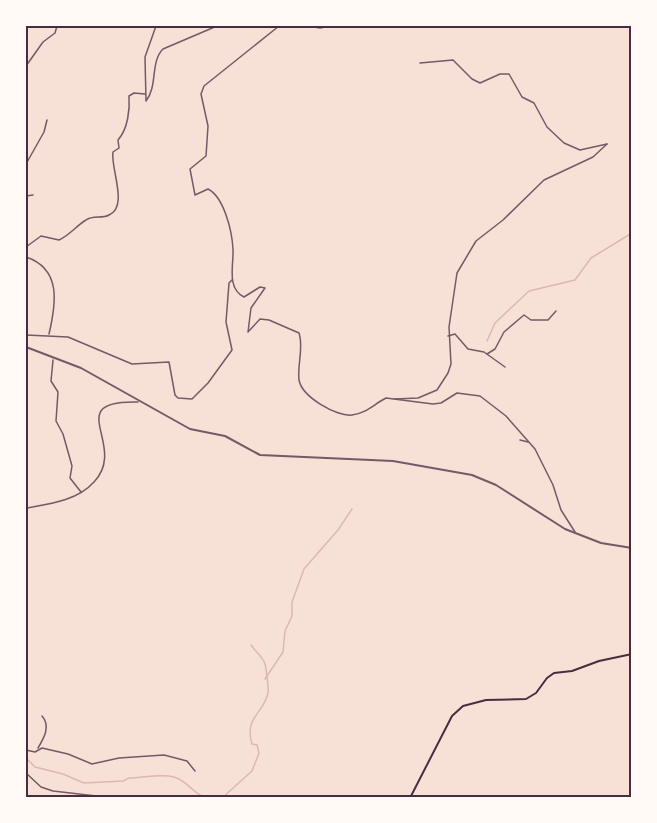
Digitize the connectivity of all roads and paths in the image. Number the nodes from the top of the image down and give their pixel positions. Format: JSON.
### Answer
{"nodes":[{"id":1,"x":57,"y":26,"type":"edge"},
{"id":2,"x":156,"y":26,"type":"edge"},
{"id":3,"x":217,"y":26,"type":"edge"},
{"id":4,"x":279,"y":26,"type":"edge"},
{"id":5,"x":308,"y":26,"type":"edge"},
{"id":6,"x":330,"y":26,"type":"edge"},
{"id":7,"x":420,"y":63,"type":"dead end"},
{"id":8,"x":26,"y":66,"type":"edge"},
{"id":9,"x":146,"y":93,"type":"junction"},
{"id":10,"x":48,"y":120,"type":"dead end"},
{"id":11,"x":26,"y":164,"type":"edge"},
{"id":12,"x":33,"y":195,"type":"dead end"},
{"id":13,"x":26,"y":196,"type":"edge"},
{"id":14,"x":26,"y":247,"type":"edge"},
{"id":15,"x":26,"y":257,"type":"edge"},
{"id":16,"x":232,"y":280,"type":"junction"},
{"id":17,"x":556,"y":311,"type":"dead end"},
{"id":18,"x":26,"y":334,"type":"edge"},
{"id":19,"x":49,"y":334,"type":"junction"},
{"id":20,"x":448,"y":336,"type":"junction"},
{"id":21,"x":26,"y":347,"type":"edge"},
{"id":22,"x":487,"y":354,"type":"junction"},
{"id":23,"x":53,"y":360,"type":"dead end"},
{"id":24,"x":506,"y":367,"type":"dead end"},
{"id":25,"x":391,"y":399,"type":"junction"},
{"id":26,"x":138,"y":402,"type":"junction"},
{"id":27,"x":26,"y":419,"type":"edge"},
{"id":28,"x":520,"y":440,"type":"dead end"},
{"id":29,"x":529,"y":442,"type":"junction"},
{"id":30,"x":26,"y":446,"type":"edge"},
{"id":31,"x":81,"y":492,"type":"junction"},
{"id":32,"x":26,"y":508,"type":"edge"},
{"id":33,"x":576,"y":534,"type":"junction"},
{"id":34,"x":632,"y":548,"type":"edge"},
{"id":35,"x":632,"y":654,"type":"edge"},
{"id":36,"x":42,"y":716,"type":"dead end"},
{"id":37,"x":38,"y":749,"type":"junction"},
{"id":38,"x":26,"y":750,"type":"edge"},
{"id":39,"x":195,"y":771,"type":"dead end"},
{"id":40,"x":26,"y":773,"type":"edge"},
{"id":41,"x":114,"y":798,"type":"edge"},
{"id":42,"x":410,"y":798,"type":"edge"}],
"edges":[{"from":1,"to":8,"type":"street"},
{"from":2,"to":9,"type":"street"},
{"from":3,"to":9,"type":"street"},
{"from":4,"to":16,"type":"street"},
{"from":5,"to":6,"type":"street"},
{"from":7,"to":20,"type":"street"},
{"from":9,"to":14,"type":"street"},
{"from":10,"to":11,"type":"street"},
{"from":12,"to":13,"type":"street"},
{"from":15,"to":19,"type":"street"},
{"from":16,"to":19,"type":"street"},
{"from":16,"to":25,"type":"street"},
{"from":17,"to":22,"type":"street"},
{"from":18,"to":19,"type":"street"},
{"from":20,"to":22,"type":"street"},
{"from":20,"to":25,"type":"street"},
{"from":21,"to":26,"type":"street"},
{"from":22,"to":24,"type":"street"},
{"from":23,"to":31,"type":"street"},
{"from":25,"to":29,"type":"street"},
{"from":26,"to":31,"type":"street"},
{"from":26,"to":33,"type":"street"},
{"from":27,"to":30,"type":"street"},
{"from":28,"to":29,"type":"street"},
{"from":29,"to":33,"type":"street"},
{"from":31,"to":32,"type":"street"},
{"from":33,"to":34,"type":"street"},
{"from":35,"to":42,"type":"main road"},
{"from":36,"to":37,"type":"street"},
{"from":37,"to":38,"type":"street"},
{"from":37,"to":39,"type":"street"},
{"from":40,"to":41,"type":"street"}]}
